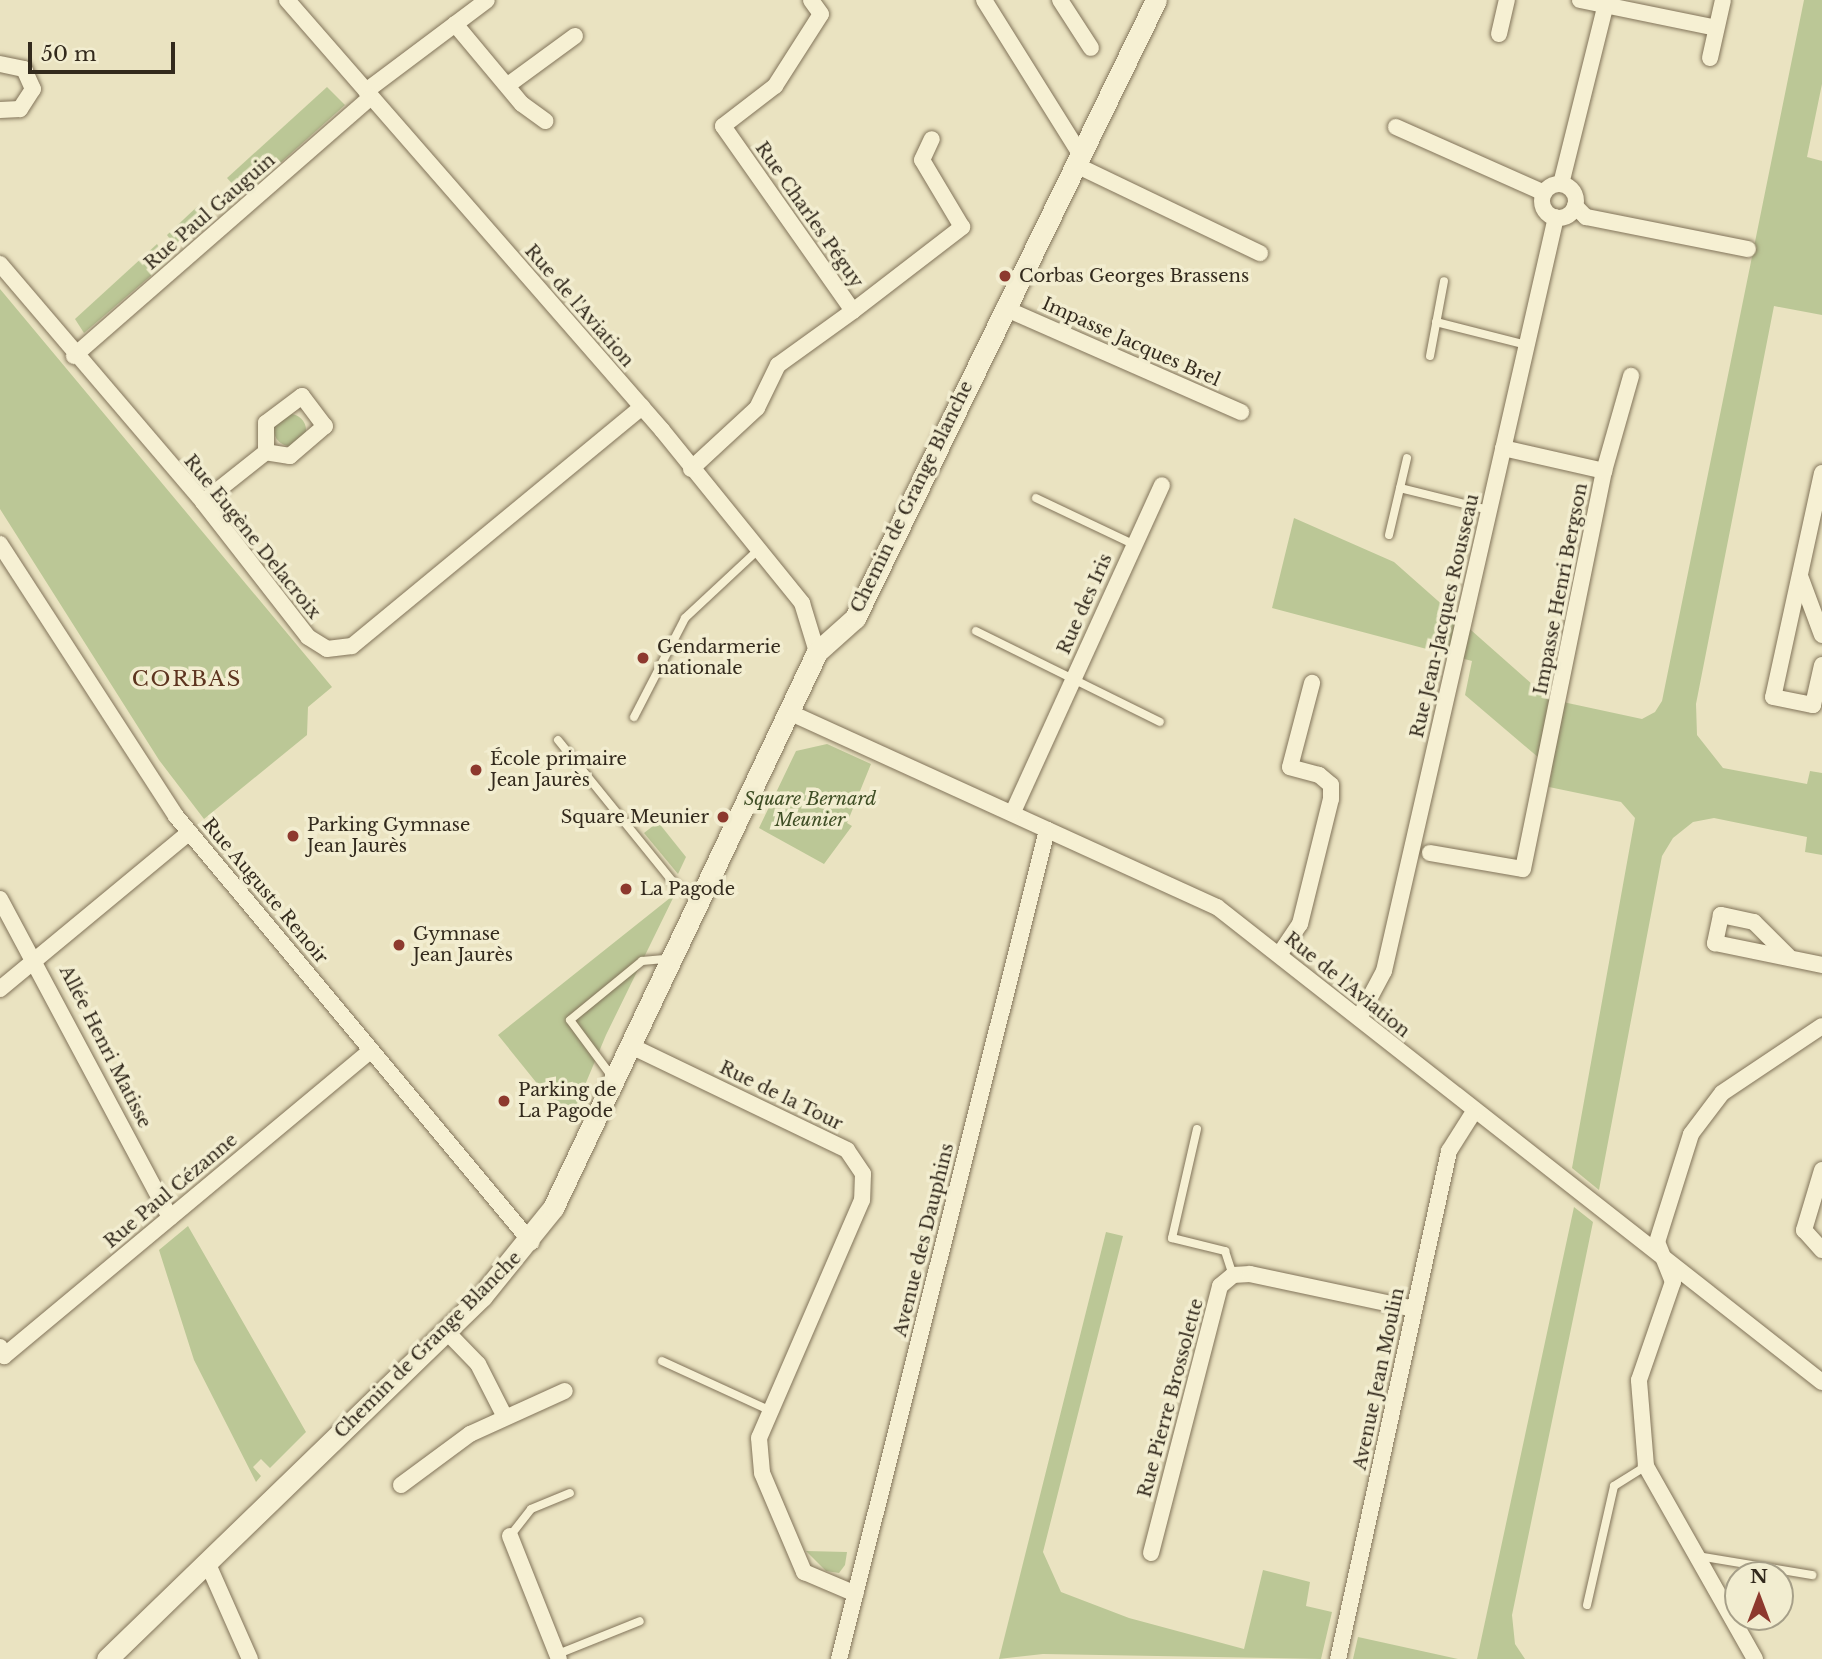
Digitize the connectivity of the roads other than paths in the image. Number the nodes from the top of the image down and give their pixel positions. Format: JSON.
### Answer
{"nodes":[{"id":1,"x":287,"y":0,"type":"edge"},
{"id":2,"x":487,"y":0,"type":"edge"},
{"id":3,"x":811,"y":0,"type":"edge"},
{"id":4,"x":984,"y":0,"type":"edge"},
{"id":5,"x":1060,"y":0,"type":"edge"},
{"id":6,"x":1156,"y":0,"type":"edge"},
{"id":7,"x":1507,"y":0,"type":"edge"},
{"id":8,"x":1580,"y":0,"type":"edge"},
{"id":9,"x":1723,"y":0,"type":"edge"},
{"id":10,"x":1606,"y":3,"type":"edge"},
{"id":11,"x":455,"y":24,"type":"junction"},
{"id":12,"x":1716,"y":28,"type":"junction"},
{"id":13,"x":1499,"y":34,"type":"dead end"},
{"id":14,"x":575,"y":36,"type":"dead end"},
{"id":15,"x":1091,"y":48,"type":"dead end"},
{"id":16,"x":1710,"y":58,"type":"dead end"},
{"id":17,"x":0,"y":64,"type":"edge"},
{"id":18,"x":508,"y":85,"type":"junction"},
{"id":19,"x":368,"y":94,"type":"junction"},
{"id":20,"x":0,"y":110,"type":"edge"},
{"id":21,"x":545,"y":121,"type":"dead end"},
{"id":22,"x":1396,"y":127,"type":"dead end"},
{"id":23,"x":932,"y":139,"type":"dead end"},
{"id":24,"x":1078,"y":160,"type":"junction"},
{"id":25,"x":1561,"y":184,"type":"junction"},
{"id":26,"x":1544,"y":193,"type":"junction"},
{"id":27,"x":1575,"y":206,"type":"junction"},
{"id":28,"x":1556,"y":218,"type":"junction"},
{"id":29,"x":1748,"y":249,"type":"dead end"},
{"id":30,"x":1260,"y":253,"type":"dead end"},
{"id":31,"x":0,"y":264,"type":"edge"},
{"id":32,"x":1444,"y":281,"type":"dead end"},
{"id":33,"x":1004,"y":308,"type":"junction"},
{"id":34,"x":853,"y":311,"type":"junction"},
{"id":35,"x":1436,"y":322,"type":"junction"},
{"id":36,"x":1527,"y":345,"type":"junction"},
{"id":37,"x":74,"y":356,"type":"junction"},
{"id":38,"x":1430,"y":356,"type":"dead end"},
{"id":39,"x":1631,"y":376,"type":"dead end"},
{"id":40,"x":642,"y":407,"type":"junction"},
{"id":41,"x":1241,"y":412,"type":"dead end"},
{"id":42,"x":1503,"y":448,"type":"junction"},
{"id":43,"x":266,"y":452,"type":"dead end"},
{"id":44,"x":1407,"y":458,"type":"dead end"},
{"id":45,"x":691,"y":469,"type":"junction"},
{"id":46,"x":1604,"y":471,"type":"junction"},
{"id":47,"x":1822,"y":472,"type":"edge"},
{"id":48,"x":1161,"y":485,"type":"dead end"},
{"id":49,"x":1400,"y":488,"type":"junction"},
{"id":50,"x":1036,"y":498,"type":"dead end"},
{"id":51,"x":203,"y":502,"type":"junction"},
{"id":52,"x":1489,"y":510,"type":"junction"},
{"id":53,"x":1389,"y":535,"type":"dead end"},
{"id":54,"x":0,"y":544,"type":"edge"},
{"id":55,"x":1133,"y":544,"type":"junction"},
{"id":56,"x":758,"y":550,"type":"junction"},
{"id":57,"x":1800,"y":576,"type":"junction"},
{"id":58,"x":976,"y":631,"type":"dead end"},
{"id":59,"x":1822,"y":635,"type":"edge"},
{"id":60,"x":817,"y":652,"type":"junction"},
{"id":61,"x":1822,"y":665,"type":"edge"},
{"id":62,"x":1072,"y":679,"type":"junction"},
{"id":63,"x":1312,"y":683,"type":"dead end"},
{"id":64,"x":791,"y":713,"type":"junction"},
{"id":65,"x":634,"y":717,"type":"dead end"},
{"id":66,"x":1160,"y":722,"type":"dead end"},
{"id":67,"x":558,"y":740,"type":"dead end"},
{"id":68,"x":1013,"y":812,"type":"junction"},
{"id":69,"x":1047,"y":830,"type":"junction"},
{"id":70,"x":190,"y":832,"type":"junction"},
{"id":71,"x":1430,"y":853,"type":"dead end"},
{"id":72,"x":0,"y":899,"type":"edge"},
{"id":73,"x":703,"y":899,"type":"junction"},
{"id":74,"x":1279,"y":955,"type":"junction"},
{"id":75,"x":1788,"y":956,"type":"dead end"},
{"id":76,"x":37,"y":958,"type":"junction"},
{"id":77,"x":674,"y":959,"type":"junction"},
{"id":78,"x":1822,"y":965,"type":"edge"},
{"id":79,"x":0,"y":989,"type":"edge"},
{"id":80,"x":1359,"y":1018,"type":"junction"},
{"id":81,"x":1822,"y":1026,"type":"edge"},
{"id":82,"x":631,"y":1046,"type":"junction"},
{"id":83,"x":371,"y":1050,"type":"junction"},
{"id":84,"x":614,"y":1080,"type":"junction"},
{"id":85,"x":1472,"y":1114,"type":"junction"},
{"id":86,"x":1196,"y":1129,"type":"dead end"},
{"id":87,"x":1822,"y":1170,"type":"edge"},
{"id":88,"x":170,"y":1217,"type":"junction"},
{"id":89,"x":531,"y":1241,"type":"junction"},
{"id":90,"x":1822,"y":1250,"type":"edge"},
{"id":91,"x":1666,"y":1261,"type":"junction"},
{"id":92,"x":1233,"y":1275,"type":"junction"},
{"id":93,"x":1414,"y":1309,"type":"junction"},
{"id":94,"x":446,"y":1331,"type":"junction"},
{"id":95,"x":1,"y":1356,"type":"edge"},
{"id":96,"x":662,"y":1361,"type":"dead end"},
{"id":97,"x":1822,"y":1382,"type":"edge"},
{"id":98,"x":565,"y":1391,"type":"dead end"},
{"id":99,"x":767,"y":1409,"type":"junction"},
{"id":100,"x":505,"y":1417,"type":"junction"},
{"id":101,"x":1646,"y":1466,"type":"junction"},
{"id":102,"x":401,"y":1485,"type":"dead end"},
{"id":103,"x":570,"y":1493,"type":"dead end"},
{"id":104,"x":510,"y":1536,"type":"joint"},
{"id":105,"x":1152,"y":1552,"type":"dead end"},
{"id":106,"x":1695,"y":1555,"type":"junction"},
{"id":107,"x":207,"y":1562,"type":"junction"},
{"id":108,"x":1812,"y":1575,"type":"dead end"},
{"id":109,"x":856,"y":1594,"type":"junction"},
{"id":110,"x":1587,"y":1605,"type":"dead end"},
{"id":111,"x":640,"y":1621,"type":"dead end"},
{"id":112,"x":559,"y":1657,"type":"edge"},
{"id":113,"x":107,"y":1659,"type":"edge"},
{"id":114,"x":250,"y":1659,"type":"edge"},
{"id":115,"x":839,"y":1659,"type":"edge"},
{"id":116,"x":1338,"y":1659,"type":"edge"},
{"id":117,"x":1755,"y":1659,"type":"edge"}],
"edges":[{"from":1,"to":19,"type":"street","name":"Rue de l'Aviation"},
{"from":2,"to":11,"type":"street","name":"Rue Paul Gauguin"},
{"from":3,"to":34,"type":"street","name":"Rue Charles Péguy"},
{"from":4,"to":24,"type":"street"},
{"from":5,"to":15,"type":"street"},
{"from":6,"to":24,"type":"street","name":"Chemin de Grange Blanche"},
{"from":7,"to":13,"type":"street"},
{"from":8,"to":10,"type":"street"},
{"from":9,"to":12,"type":"street"},
{"from":10,"to":12,"type":"street"},
{"from":10,"to":25,"type":"street"},
{"from":11,"to":18,"type":"street"},
{"from":11,"to":19,"type":"street","name":"Rue Paul Gauguin"},
{"from":12,"to":16,"type":"street"},
{"from":14,"to":18,"type":"street"},
{"from":17,"to":20,"type":"street"},
{"from":18,"to":21,"type":"street"},
{"from":19,"to":37,"type":"street","name":"Rue Paul Gauguin"},
{"from":19,"to":40,"type":"street","name":"Rue de l'Aviation"},
{"from":22,"to":26,"type":"street"},
{"from":23,"to":34,"type":"street"},
{"from":24,"to":30,"type":"street"},
{"from":24,"to":33,"type":"street","name":"Chemin de Grange Blanche"},
{"from":25,"to":26,"type":"street"},
{"from":25,"to":27,"type":"street"},
{"from":26,"to":28,"type":"street"},
{"from":27,"to":28,"type":"street"},
{"from":27,"to":29,"type":"street"},
{"from":28,"to":36,"type":"street","name":"Rue Jean-Jacques Rousseau"},
{"from":31,"to":37,"type":"street","name":"Rue Eugène Delacroix"},
{"from":32,"to":35,"type":"lane"},
{"from":33,"to":41,"type":"street","name":"Impasse Jacques Brel"},
{"from":33,"to":60,"type":"street","name":"Chemin de Grange Blanche"},
{"from":34,"to":45,"type":"street","name":"Rue Charles Péguy"},
{"from":35,"to":36,"type":"lane"},
{"from":35,"to":38,"type":"lane"},
{"from":36,"to":42,"type":"street","name":"Rue Jean-Jacques Rousseau"},
{"from":37,"to":51,"type":"street","name":"Rue Eugène Delacroix"},
{"from":39,"to":46,"type":"street","name":"Impasse Henri Bergson"},
{"from":40,"to":45,"type":"street","name":"Rue de l'Aviation"},
{"from":40,"to":51,"type":"street","name":"Rue Eugène Delacroix"},
{"from":42,"to":46,"type":"street","name":"Impasse Henri Bergson"},
{"from":42,"to":52,"type":"street","name":"Rue Jean-Jacques Rousseau"},
{"from":43,"to":51,"type":"street"},
{"from":44,"to":49,"type":"lane"},
{"from":45,"to":56,"type":"street","name":"Rue de l'Aviation"},
{"from":46,"to":71,"type":"street","name":"Impasse Henri Bergson"},
{"from":47,"to":57,"type":"street"},
{"from":48,"to":55,"type":"street","name":"Rue des Iris"},
{"from":49,"to":52,"type":"lane"},
{"from":49,"to":53,"type":"lane"},
{"from":50,"to":55,"type":"lane","name":"Rue des Iris"},
{"from":52,"to":80,"type":"street","name":"Rue Jean-Jacques Rousseau"},
{"from":54,"to":70,"type":"street","name":"Rue Auguste Renoir"},
{"from":55,"to":62,"type":"street","name":"Rue des Iris"},
{"from":56,"to":60,"type":"street","name":"Rue de l'Aviation"},
{"from":56,"to":65,"type":"lane"},
{"from":57,"to":59,"type":"street"},
{"from":57,"to":61,"type":"street"},
{"from":58,"to":62,"type":"lane","name":"Rue des Iris"},
{"from":60,"to":64,"type":"street","name":"Chemin de Grange Blanche"},
{"from":62,"to":66,"type":"lane","name":"Rue des Iris"},
{"from":62,"to":68,"type":"street","name":"Rue des Iris"},
{"from":63,"to":74,"type":"street"},
{"from":64,"to":68,"type":"street","name":"Rue de l'Aviation"},
{"from":64,"to":73,"type":"street","name":"Chemin de Grange Blanche"},
{"from":67,"to":73,"type":"lane"},
{"from":68,"to":69,"type":"street","name":"Rue de l'Aviation"},
{"from":69,"to":74,"type":"street","name":"Rue de l'Aviation"},
{"from":69,"to":109,"type":"street","name":"Avenue des Dauphins"},
{"from":70,"to":76,"type":"street"},
{"from":70,"to":83,"type":"street","name":"Rue Auguste Renoir"},
{"from":72,"to":76,"type":"street","name":"Allée Henri Matisse"},
{"from":73,"to":77,"type":"street","name":"Chemin de Grange Blanche"},
{"from":74,"to":80,"type":"street","name":"Rue de l'Aviation"},
{"from":75,"to":78,"type":"street"},
{"from":76,"to":79,"type":"street"},
{"from":76,"to":88,"type":"street","name":"Allée Henri Matisse"},
{"from":77,"to":82,"type":"street","name":"Chemin de Grange Blanche"},
{"from":77,"to":84,"type":"lane"},
{"from":80,"to":85,"type":"street","name":"Rue de l'Aviation"},
{"from":81,"to":91,"type":"street"},
{"from":82,"to":84,"type":"street","name":"Chemin de Grange Blanche"},
{"from":82,"to":99,"type":"street","name":"Rue de la Tour"},
{"from":83,"to":88,"type":"street","name":"Rue Paul Cézanne"},
{"from":83,"to":89,"type":"street","name":"Rue Auguste Renoir"},
{"from":84,"to":89,"type":"street","name":"Chemin de Grange Blanche"},
{"from":85,"to":91,"type":"street","name":"Rue de l'Aviation"},
{"from":85,"to":93,"type":"street","name":"Avenue Jean Moulin"},
{"from":86,"to":92,"type":"lane"},
{"from":87,"to":90,"type":"street"},
{"from":88,"to":95,"type":"street","name":"Rue Paul Cézanne"},
{"from":89,"to":94,"type":"street","name":"Chemin de Grange Blanche"},
{"from":91,"to":97,"type":"street","name":"Rue de l'Aviation"},
{"from":91,"to":101,"type":"street"},
{"from":92,"to":93,"type":"street"},
{"from":92,"to":105,"type":"street","name":"Rue Pierre Brossolette"},
{"from":93,"to":116,"type":"street","name":"Avenue Jean Moulin"},
{"from":94,"to":100,"type":"street"},
{"from":94,"to":107,"type":"street","name":"Chemin de Grange Blanche"},
{"from":96,"to":99,"type":"lane"},
{"from":98,"to":100,"type":"street"},
{"from":99,"to":109,"type":"street","name":"Rue de la Tour"},
{"from":100,"to":102,"type":"street"},
{"from":101,"to":106,"type":"street"},
{"from":101,"to":110,"type":"lane"},
{"from":103,"to":104,"type":"lane"},
{"from":104,"to":112,"type":"street"},
{"from":106,"to":108,"type":"lane"},
{"from":106,"to":117,"type":"street"},
{"from":107,"to":113,"type":"street","name":"Chemin de Grange Blanche"},
{"from":107,"to":114,"type":"street"},
{"from":109,"to":115,"type":"street","name":"Avenue des Dauphins"},
{"from":111,"to":112,"type":"lane"}]}
